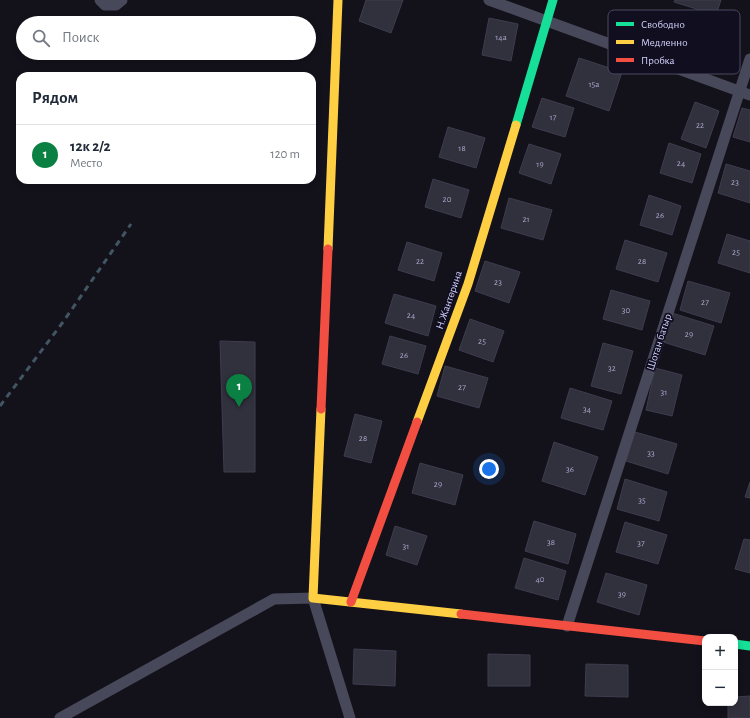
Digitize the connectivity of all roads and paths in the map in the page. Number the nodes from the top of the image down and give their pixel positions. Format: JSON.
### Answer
{"nodes":[{"id":1,"x":100,"y":0,"type":"edge"},
{"id":2,"x":122,"y":0,"type":"edge"},
{"id":3,"x":338,"y":0,"type":"edge"},
{"id":4,"x":489,"y":0,"type":"edge"},
{"id":5,"x":553,"y":0,"type":"edge"},
{"id":6,"x":547,"y":21,"type":"junction"},
{"id":7,"x":608,"y":43,"type":"edge"},
{"id":8,"x":750,"y":59,"type":"edge"},
{"id":9,"x":691,"y":74,"type":"edge"},
{"id":10,"x":745,"y":94,"type":"edge"},
{"id":11,"x":313,"y":598,"type":"junction"},
{"id":12,"x":351,"y":602,"type":"junction"},
{"id":13,"x":567,"y":626,"type":"junction"},
{"id":14,"x":702,"y":641,"type":"edge"},
{"id":15,"x":738,"y":644,"type":"edge"},
{"id":16,"x":750,"y":646,"type":"edge"},
{"id":17,"x":60,"y":718,"type":"edge"},
{"id":18,"x":350,"y":718,"type":"edge"}],
"edges":[{"from":1,"to":2,"type":"street"},
{"from":3,"to":11,"type":"street"},
{"from":4,"to":6,"type":"street"},
{"from":5,"to":6,"type":"street","name":"Н.Жантөрина"},
{"from":6,"to":7,"type":"street"},
{"from":6,"to":12,"type":"street","name":"Н.Жантөрина"},
{"from":8,"to":10,"type":"street","name":"Шотан батыр"},
{"from":9,"to":10,"type":"street"},
{"from":10,"to":13,"type":"street","name":"Шотан батыр"},
{"from":11,"to":12,"type":"street"},
{"from":11,"to":17,"type":"street"},
{"from":11,"to":18,"type":"street"},
{"from":12,"to":13,"type":"street"},
{"from":13,"to":14,"type":"street"},
{"from":15,"to":16,"type":"street"}]}
